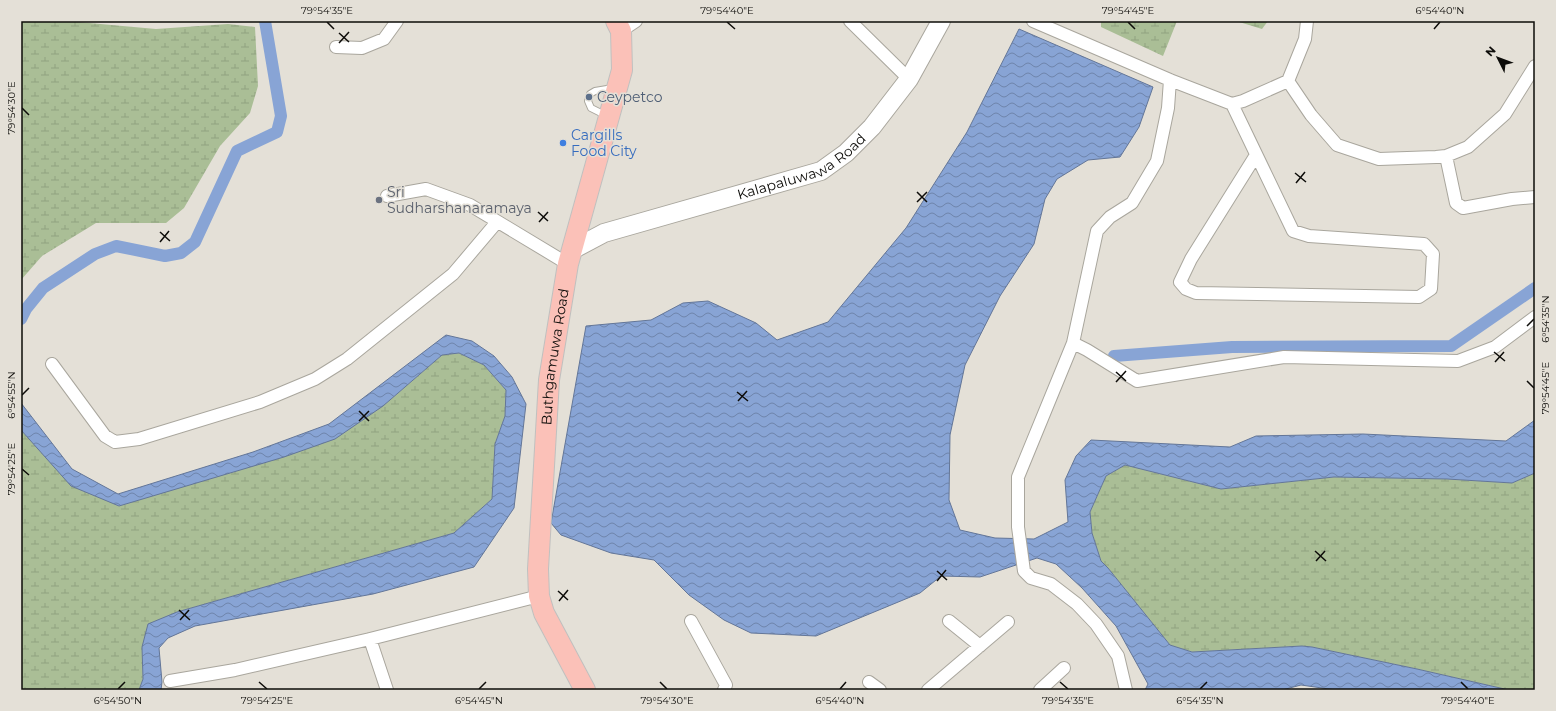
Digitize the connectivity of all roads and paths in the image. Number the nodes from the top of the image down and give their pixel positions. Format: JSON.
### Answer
{"nodes":[{"id":1,"x":397,"y":21,"type":"edge"},
{"id":2,"x":850,"y":21,"type":"edge"},
{"id":3,"x":941,"y":21,"type":"edge"},
{"id":4,"x":1033,"y":21,"type":"edge"},
{"id":5,"x":1307,"y":21,"type":"edge"},
{"id":6,"x":624,"y":24,"type":"edge"},
{"id":7,"x":336,"y":47,"type":"dead end"},
{"id":8,"x":1535,"y":66,"type":"edge"},
{"id":9,"x":909,"y":79,"type":"junction"},
{"id":10,"x":1170,"y":80,"type":"junction"},
{"id":11,"x":1288,"y":81,"type":"junction"},
{"id":12,"x":1232,"y":104,"type":"junction"},
{"id":13,"x":1256,"y":155,"type":"junction"},
{"id":14,"x":1446,"y":156,"type":"junction"},
{"id":15,"x":387,"y":196,"type":"dead end"},
{"id":16,"x":1535,"y":197,"type":"edge"},
{"id":17,"x":581,"y":215,"type":"junction"},
{"id":18,"x":497,"y":222,"type":"junction"},
{"id":19,"x":604,"y":233,"type":"junction"},
{"id":20,"x":570,"y":257,"type":"junction"},
{"id":21,"x":1535,"y":317,"type":"edge"},
{"id":22,"x":1073,"y":342,"type":"junction"},
{"id":23,"x":52,"y":364,"type":"dead end"},
{"id":24,"x":539,"y":596,"type":"junction"},
{"id":25,"x":949,"y":620,"type":"dead end"},
{"id":26,"x":691,"y":621,"type":"dead end"},
{"id":27,"x":1008,"y":622,"type":"dead end"},
{"id":28,"x":370,"y":639,"type":"junction"},
{"id":29,"x":980,"y":646,"type":"junction"},
{"id":30,"x":1064,"y":668,"type":"dead end"},
{"id":31,"x":170,"y":681,"type":"dead end"},
{"id":32,"x":869,"y":682,"type":"dead end"},
{"id":33,"x":387,"y":690,"type":"edge"},
{"id":34,"x":585,"y":690,"type":"edge"},
{"id":35,"x":724,"y":690,"type":"edge"},
{"id":36,"x":880,"y":690,"type":"edge"},
{"id":37,"x":928,"y":690,"type":"edge"},
{"id":38,"x":1040,"y":690,"type":"edge"},
{"id":39,"x":1126,"y":690,"type":"edge"}],
"edges":[{"from":1,"to":7,"type":"street"},
{"from":2,"to":9,"type":"street"},
{"from":3,"to":9,"type":"street","name":"Kalapaluwawa Road"},
{"from":4,"to":10,"type":"street"},
{"from":5,"to":11,"type":"street"},
{"from":6,"to":17,"type":"main road","name":"Buthgamuwa Road"},
{"from":8,"to":14,"type":"street"},
{"from":9,"to":19,"type":"street","name":"Kalapaluwawa Road"},
{"from":10,"to":12,"type":"street"},
{"from":10,"to":22,"type":"street"},
{"from":11,"to":12,"type":"street"},
{"from":11,"to":14,"type":"street"},
{"from":12,"to":13,"type":"street"},
{"from":13,"to":13,"type":"street"},
{"from":14,"to":16,"type":"street"},
{"from":15,"to":18,"type":"street"},
{"from":17,"to":19,"type":"street"},
{"from":17,"to":20,"type":"main road","name":"Buthgamuwa Road"},
{"from":18,"to":20,"type":"street"},
{"from":18,"to":23,"type":"street"},
{"from":19,"to":20,"type":"street","name":"Kalapaluwawa Road"},
{"from":20,"to":24,"type":"main road","name":"Buthgamuwa Road"},
{"from":21,"to":22,"type":"street"},
{"from":22,"to":39,"type":"street"},
{"from":24,"to":28,"type":"street"},
{"from":24,"to":34,"type":"main road","name":"Buthgamuwa Road"},
{"from":25,"to":29,"type":"street"},
{"from":26,"to":35,"type":"street"},
{"from":27,"to":29,"type":"street"},
{"from":28,"to":31,"type":"street"},
{"from":28,"to":33,"type":"street"},
{"from":29,"to":37,"type":"street"},
{"from":30,"to":38,"type":"street"},
{"from":32,"to":36,"type":"street"}]}
